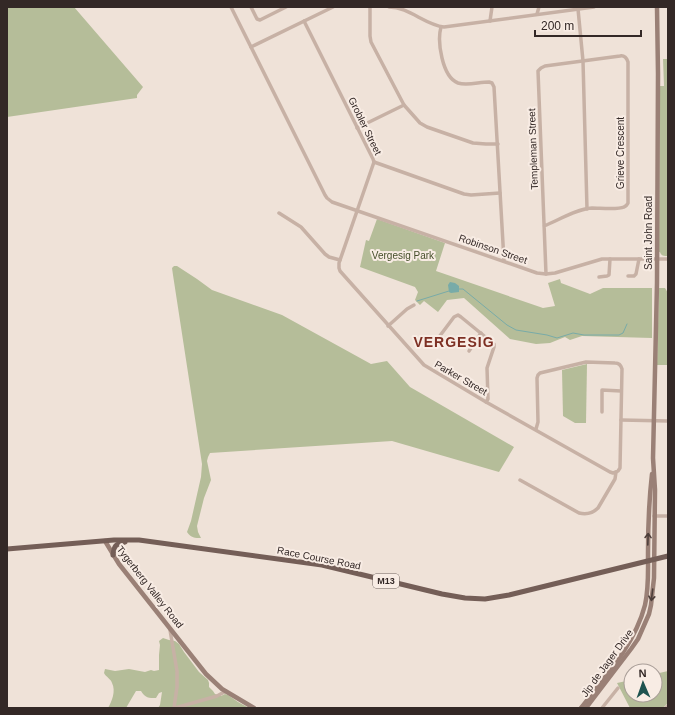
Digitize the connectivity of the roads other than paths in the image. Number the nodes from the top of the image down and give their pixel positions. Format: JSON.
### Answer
{"nodes":[{"id":1,"x":231,"y":7,"type":"edge"},
{"id":2,"x":251,"y":7,"type":"edge"},
{"id":3,"x":286,"y":7,"type":"edge"},
{"id":4,"x":333,"y":7,"type":"edge"},
{"id":5,"x":370,"y":7,"type":"edge"},
{"id":6,"x":389,"y":7,"type":"edge"},
{"id":7,"x":492,"y":7,"type":"edge"},
{"id":8,"x":539,"y":7,"type":"edge"},
{"id":9,"x":594,"y":7,"type":"edge"},
{"id":10,"x":657,"y":7,"type":"edge"},
{"id":11,"x":327,"y":8,"type":"edge"},
{"id":12,"x":402,"y":8,"type":"edge"},
{"id":13,"x":578,"y":9,"type":"junction"},
{"id":14,"x":537,"y":14,"type":"junction"},
{"id":15,"x":304,"y":21,"type":"junction"},
{"id":16,"x":490,"y":21,"type":"junction"},
{"id":17,"x":441,"y":27,"type":"junction"},
{"id":18,"x":251,"y":47,"type":"junction"},
{"id":19,"x":584,"y":61,"type":"junction"},
{"id":20,"x":404,"y":105,"type":"junction"},
{"id":21,"x":357,"y":128,"type":"junction"},
{"id":22,"x":498,"y":144,"type":"junction"},
{"id":23,"x":374,"y":162,"type":"junction"},
{"id":24,"x":500,"y":193,"type":"junction"},
{"id":25,"x":587,"y":209,"type":"junction"},
{"id":26,"x":357,"y":210,"type":"junction"},
{"id":27,"x":279,"y":213,"type":"dead end"},
{"id":28,"x":544,"y":226,"type":"junction"},
{"id":29,"x":610,"y":259,"type":"junction"},
{"id":30,"x":639,"y":259,"type":"junction"},
{"id":31,"x":657,"y":259,"type":"junction"},
{"id":32,"x":668,"y":259,"type":"edge"},
{"id":33,"x":340,"y":260,"type":"junction"},
{"id":34,"x":504,"y":261,"type":"junction"},
{"id":35,"x":546,"y":274,"type":"junction"},
{"id":36,"x":628,"y":276,"type":"dead end"},
{"id":37,"x":599,"y":277,"type":"dead end"},
{"id":38,"x":414,"y":305,"type":"dead end"},
{"id":39,"x":388,"y":326,"type":"junction"},
{"id":40,"x":481,"y":333,"type":"junction"},
{"id":41,"x":439,"y":338,"type":"dead end"},
{"id":42,"x":469,"y":352,"type":"dead end"},
{"id":43,"x":602,"y":385,"type":"dead end"},
{"id":44,"x":602,"y":390,"type":"junction"},
{"id":45,"x":621,"y":391,"type":"junction"},
{"id":46,"x":486,"y":402,"type":"junction"},
{"id":47,"x":602,"y":412,"type":"dead end"},
{"id":48,"x":621,"y":420,"type":"junction"},
{"id":49,"x":654,"y":420,"type":"junction"},
{"id":50,"x":668,"y":421,"type":"edge"},
{"id":51,"x":536,"y":429,"type":"junction"},
{"id":52,"x":654,"y":458,"type":"junction"},
{"id":53,"x":616,"y":472,"type":"junction"},
{"id":54,"x":520,"y":480,"type":"dead end"},
{"id":55,"x":654,"y":516,"type":"junction"},
{"id":56,"x":668,"y":516,"type":"edge"},
{"id":57,"x":134,"y":540,"type":"junction"},
{"id":58,"x":105,"y":541,"type":"junction"},
{"id":59,"x":7,"y":548,"type":"edge"},
{"id":60,"x":113,"y":555,"type":"junction"},
{"id":61,"x":668,"y":556,"type":"edge"},
{"id":62,"x":651,"y":560,"type":"junction"},
{"id":63,"x":170,"y":628,"type":"junction"},
{"id":64,"x":618,"y":688,"type":"dead end"},
{"id":65,"x":226,"y":691,"type":"junction"},
{"id":66,"x":175,"y":708,"type":"edge"},
{"id":67,"x":254,"y":708,"type":"edge"},
{"id":68,"x":581,"y":708,"type":"edge"},
{"id":69,"x":586,"y":708,"type":"edge"},
{"id":70,"x":602,"y":708,"type":"edge"}],
"edges":[{"from":1,"to":18,"type":"street"},
{"from":2,"to":3,"type":"street"},
{"from":4,"to":11,"type":"street"},
{"from":5,"to":20,"type":"street"},
{"from":6,"to":12,"type":"street"},
{"from":7,"to":16,"type":"street"},
{"from":8,"to":14,"type":"street"},
{"from":9,"to":13,"type":"street"},
{"from":10,"to":31,"type":"main road","name":"Saint John Road"},
{"from":11,"to":15,"type":"street"},
{"from":12,"to":17,"type":"street"},
{"from":13,"to":14,"type":"street"},
{"from":13,"to":19,"type":"street"},
{"from":14,"to":16,"type":"street"},
{"from":15,"to":18,"type":"street"},
{"from":15,"to":21,"type":"street","name":"Grobler Street"},
{"from":16,"to":17,"type":"street"},
{"from":17,"to":22,"type":"street"},
{"from":18,"to":26,"type":"street","name":"Robinson Street"},
{"from":19,"to":25,"type":"street"},
{"from":19,"to":25,"type":"street","name":"Grieve Crescent"},
{"from":19,"to":28,"type":"street","name":"Templeman Street"},
{"from":20,"to":21,"type":"street"},
{"from":20,"to":22,"type":"street"},
{"from":21,"to":23,"type":"street","name":"Grobler Street"},
{"from":22,"to":24,"type":"street"},
{"from":23,"to":24,"type":"street","name":"Grobler Street"},
{"from":23,"to":26,"type":"street"},
{"from":24,"to":34,"type":"street"},
{"from":25,"to":28,"type":"street","name":"Grieve Crescent"},
{"from":26,"to":33,"type":"street"},
{"from":26,"to":34,"type":"street","name":"Robinson Street"},
{"from":27,"to":33,"type":"street"},
{"from":28,"to":35,"type":"street","name":"Templeman Street"},
{"from":29,"to":30,"type":"street","name":"Robinson Street"},
{"from":29,"to":35,"type":"street","name":"Robinson Street"},
{"from":29,"to":37,"type":"street"},
{"from":30,"to":31,"type":"street","name":"Robinson Street"},
{"from":30,"to":36,"type":"street"},
{"from":31,"to":32,"type":"street","name":"Robinson Street"},
{"from":31,"to":49,"type":"main road","name":"Saint John Road"},
{"from":33,"to":39,"type":"street","name":"Parker Street"},
{"from":34,"to":35,"type":"street","name":"Robinson Street"},
{"from":38,"to":39,"type":"street"},
{"from":39,"to":46,"type":"street","name":"Parker Street"},
{"from":40,"to":41,"type":"street"},
{"from":40,"to":42,"type":"street"},
{"from":40,"to":46,"type":"street"},
{"from":43,"to":44,"type":"street"},
{"from":44,"to":45,"type":"street"},
{"from":44,"to":47,"type":"street"},
{"from":45,"to":48,"type":"street"},
{"from":45,"to":51,"type":"street"},
{"from":46,"to":51,"type":"street","name":"Parker Street"},
{"from":48,"to":49,"type":"street"},
{"from":48,"to":53,"type":"street"},
{"from":49,"to":50,"type":"street"},
{"from":49,"to":52,"type":"main road","name":"Saint John Road"},
{"from":51,"to":53,"type":"street","name":"Parker Street"},
{"from":52,"to":55,"type":"main road","name":"Saint John Road"},
{"from":62,"to":52,"type":"main road","name":"Saint John Road","one_way":true},
{"from":53,"to":54,"type":"street"},
{"from":55,"to":56,"type":"street"},
{"from":55,"to":62,"type":"main road","name":"Saint John Road"},
{"from":57,"to":58,"type":"main road","name":"Race Course Road","number":"M13"},
{"from":57,"to":60,"type":"main road"},
{"from":57,"to":62,"type":"main road","name":"Race Course Road","number":"M13"},
{"from":58,"to":59,"type":"main road","name":"Tygerberg Valley Road","number":"M13"},
{"from":58,"to":60,"type":"main road","name":"Tygerberg Valley Road"},
{"from":60,"to":63,"type":"main road","name":"Tygerberg Valley Road"},
{"from":61,"to":62,"type":"main road","name":"Race Course Road","number":"M13"},
{"from":62,"to":68,"type":"main road","name":"Jip de Jager Drive"},
{"from":62,"to":69,"type":"main road","name":"Jip de Jager Drive","one_way":true},
{"from":63,"to":65,"type":"main road","name":"Tygerberg Valley Road"},
{"from":63,"to":66,"type":"street"},
{"from":64,"to":70,"type":"street"},
{"from":65,"to":66,"type":"street"},
{"from":65,"to":67,"type":"main road","name":"Tygerberg Valley Road"}]}
